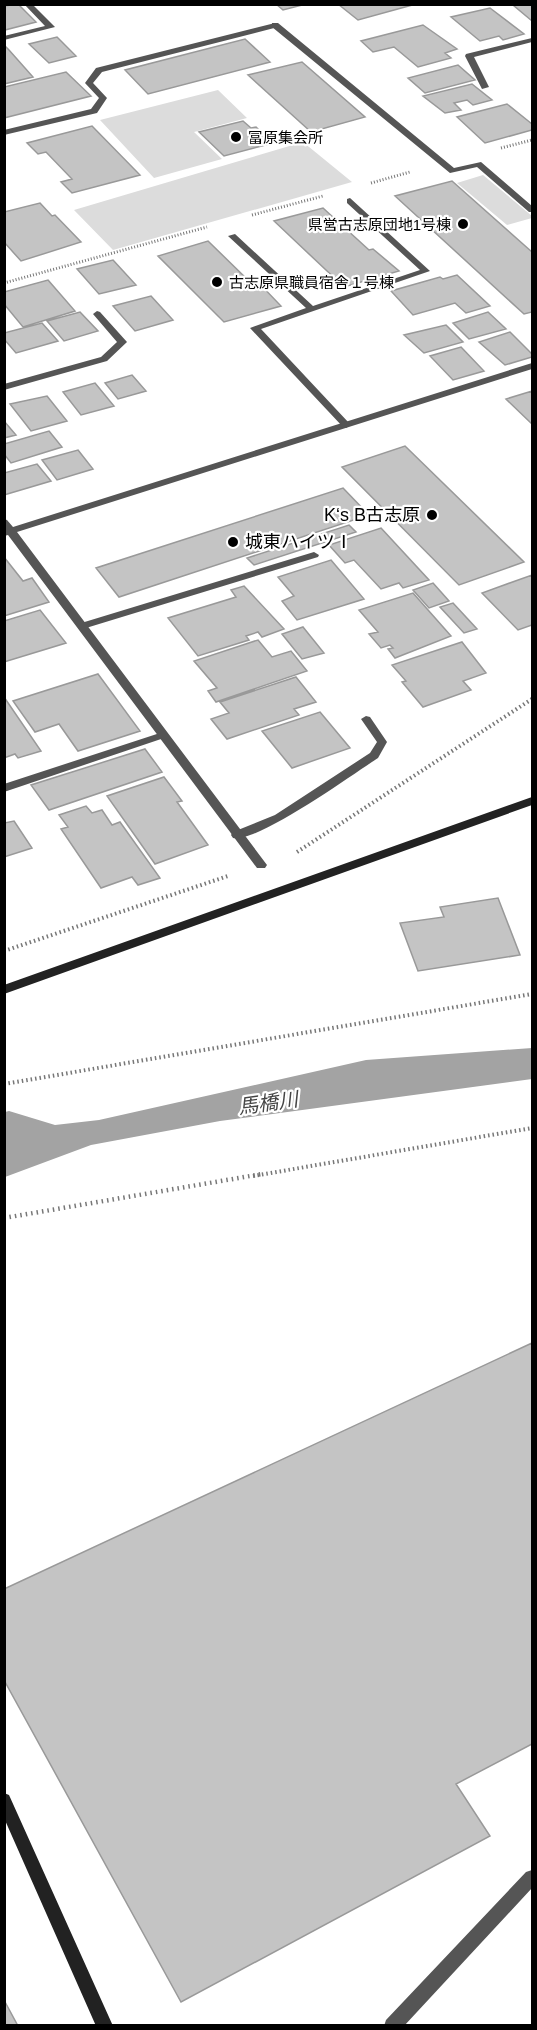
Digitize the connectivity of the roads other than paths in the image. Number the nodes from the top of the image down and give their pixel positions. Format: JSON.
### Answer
{"nodes":[{"id":1,"x":27,"y":4,"type":"edge"},
{"id":2,"x":4,"y":38,"type":"edge"},
{"id":3,"x":532,"y":40,"type":"edge"},
{"id":4,"x":485,"y":87,"type":"dead end"},
{"id":5,"x":4,"y":133,"type":"edge"},
{"id":6,"x":350,"y":201,"type":"dead end"},
{"id":7,"x":532,"y":210,"type":"edge"},
{"id":8,"x":232,"y":236,"type":"dead end"},
{"id":9,"x":312,"y":309,"type":"junction"},
{"id":10,"x":97,"y":314,"type":"dead end"},
{"id":11,"x":532,"y":366,"type":"edge"},
{"id":12,"x":4,"y":387,"type":"edge"},
{"id":13,"x":346,"y":425,"type":"junction"},
{"id":14,"x":7,"y":529,"type":"edge"},
{"id":15,"x":314,"y":555,"type":"dead end"},
{"id":16,"x":82,"y":626,"type":"junction"},
{"id":17,"x":366,"y":719,"type":"dead end"},
{"id":18,"x":163,"y":735,"type":"junction"},
{"id":19,"x":4,"y":788,"type":"edge"},
{"id":20,"x":532,"y":801,"type":"edge"},
{"id":21,"x":237,"y":835,"type":"junction"},
{"id":22,"x":261,"y":865,"type":"dead end"},
{"id":23,"x":4,"y":990,"type":"edge"},
{"id":24,"x":4,"y":1800,"type":"edge"},
{"id":25,"x":532,"y":1877,"type":"edge"},
{"id":26,"x":105,"y":2025,"type":"edge"},
{"id":27,"x":392,"y":2025,"type":"edge"}],
"edges":[{"from":1,"to":2,"type":"street"},
{"from":3,"to":4,"type":"street"},
{"from":5,"to":7,"type":"street"},
{"from":6,"to":9,"type":"street"},
{"from":8,"to":9,"type":"street"},
{"from":9,"to":13,"type":"street"},
{"from":10,"to":12,"type":"street"},
{"from":11,"to":13,"type":"street"},
{"from":13,"to":14,"type":"street"},
{"from":14,"to":16,"type":"street"},
{"from":15,"to":16,"type":"street"},
{"from":16,"to":18,"type":"street"},
{"from":17,"to":21,"type":"street"},
{"from":18,"to":19,"type":"street"},
{"from":18,"to":21,"type":"street"},
{"from":20,"to":23,"type":"street"},
{"from":21,"to":22,"type":"street"},
{"from":24,"to":26,"type":"street"},
{"from":25,"to":27,"type":"street"}]}
